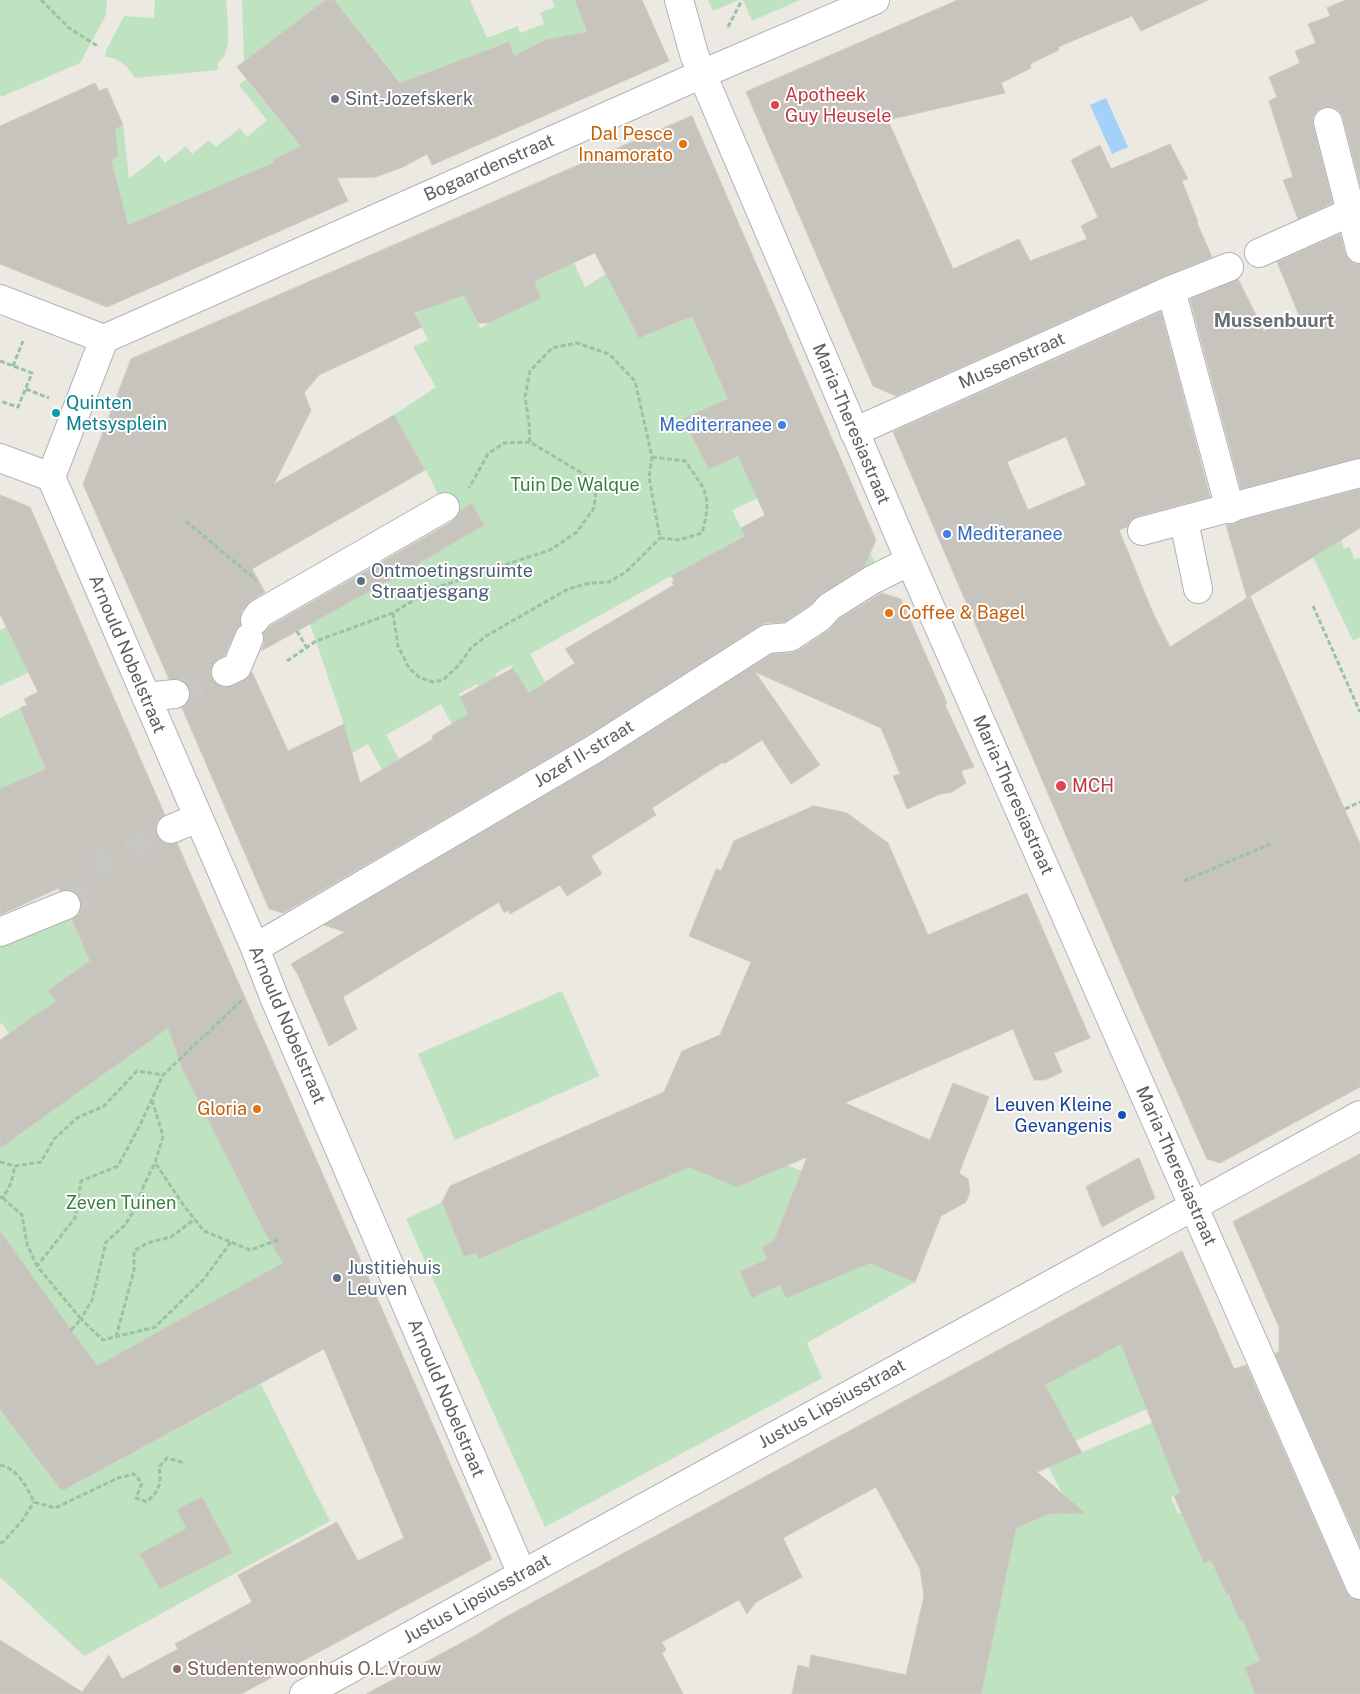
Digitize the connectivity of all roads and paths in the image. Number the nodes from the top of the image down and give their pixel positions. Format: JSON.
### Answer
{"nodes":[{"id":1,"x":41,"y":0,"type":"edge"},
{"id":2,"x":679,"y":0,"type":"edge"},
{"id":3,"x":875,"y":0,"type":"edge"},
{"id":4,"x":99,"y":47,"type":"dead end"},
{"id":5,"x":702,"y":74,"type":"junction"},
{"id":6,"x":1328,"y":122,"type":"dead end"},
{"id":7,"x":1351,"y":212,"type":"junction"},
{"id":8,"x":1360,"y":249,"type":"edge"},
{"id":9,"x":1259,"y":253,"type":"dead end"},
{"id":10,"x":1228,"y":267,"type":"dead end"},
{"id":11,"x":1171,"y":290,"type":"junction"},
{"id":12,"x":0,"y":299,"type":"edge"},
{"id":13,"x":104,"y":339,"type":"junction"},
{"id":14,"x":0,"y":361,"type":"edge"},
{"id":15,"x":0,"y":401,"type":"edge"},
{"id":16,"x":854,"y":432,"type":"junction"},
{"id":17,"x":530,"y":442,"type":"junction"},
{"id":18,"x":652,"y":457,"type":"junction"},
{"id":19,"x":0,"y":458,"type":"edge"},
{"id":20,"x":1360,"y":473,"type":"edge"},
{"id":21,"x":51,"y":477,"type":"junction"},
{"id":22,"x":445,"y":507,"type":"joint"},
{"id":23,"x":1230,"y":509,"type":"junction"},
{"id":24,"x":186,"y":521,"type":"dead end"},
{"id":25,"x":1184,"y":521,"type":"junction"},
{"id":26,"x":1142,"y":531,"type":"dead end"},
{"id":27,"x":660,"y":538,"type":"junction"},
{"id":28,"x":910,"y":561,"type":"junction"},
{"id":29,"x":1198,"y":589,"type":"dead end"},
{"id":30,"x":281,"y":601,"type":"junction"},
{"id":31,"x":1313,"y":606,"type":"dead end"},
{"id":32,"x":393,"y":613,"type":"junction"},
{"id":33,"x":297,"y":631,"type":"dead end"},
{"id":34,"x":307,"y":648,"type":"junction"},
{"id":35,"x":287,"y":661,"type":"dead end"},
{"id":36,"x":226,"y":672,"type":"tunnel mouth"},
{"id":37,"x":175,"y":694,"type":"tunnel mouth"},
{"id":38,"x":146,"y":698,"type":"junction"},
{"id":39,"x":1360,"y":712,"type":"edge"},
{"id":40,"x":1360,"y":802,"type":"edge"},
{"id":41,"x":1344,"y":809,"type":"dead end"},
{"id":42,"x":198,"y":818,"type":"junction"},
{"id":43,"x":171,"y":830,"type":"tunnel mouth"},
{"id":44,"x":1270,"y":844,"type":"dead end"},
{"id":45,"x":1184,"y":881,"type":"dead end"},
{"id":46,"x":66,"y":905,"type":"tunnel mouth"},
{"id":47,"x":0,"y":932,"type":"edge"},
{"id":48,"x":255,"y":948,"type":"junction"},
{"id":49,"x":274,"y":997,"type":"junction"},
{"id":50,"x":163,"y":1075,"type":"junction"},
{"id":51,"x":152,"y":1100,"type":"junction"},
{"id":52,"x":1360,"y":1115,"type":"edge"},
{"id":53,"x":0,"y":1162,"type":"edge"},
{"id":54,"x":155,"y":1163,"type":"junction"},
{"id":55,"x":15,"y":1166,"type":"junction"},
{"id":56,"x":1,"y":1198,"type":"edge"},
{"id":57,"x":1194,"y":1207,"type":"junction"},
{"id":58,"x":195,"y":1219,"type":"junction"},
{"id":59,"x":278,"y":1240,"type":"dead end"},
{"id":60,"x":231,"y":1242,"type":"junction"},
{"id":61,"x":37,"y":1266,"type":"junction"},
{"id":62,"x":80,"y":1319,"type":"junction"},
{"id":63,"x":71,"y":1330,"type":"dead end"},
{"id":64,"x":116,"y":1337,"type":"junction"},
{"id":65,"x":185,"y":1463,"type":"dead end"},
{"id":66,"x":0,"y":1465,"type":"edge"},
{"id":67,"x":34,"y":1502,"type":"junction"},
{"id":68,"x":0,"y":1543,"type":"edge"},
{"id":69,"x":522,"y":1574,"type":"junction"},
{"id":70,"x":1360,"y":1585,"type":"edge"},
{"id":71,"x":304,"y":1694,"type":"edge"}],
"edges":[{"from":1,"to":4,"type":"path"},
{"from":2,"to":5,"type":"street","name":"Maria-Theresiastraat"},
{"from":3,"to":5,"type":"street","name":"Bogaardenstraat"},
{"from":5,"to":13,"type":"street","name":"Bogaardenstraat"},
{"from":5,"to":16,"type":"street","name":"Maria-Theresiastraat"},
{"from":6,"to":7,"type":"street"},
{"from":7,"to":8,"type":"street"},
{"from":7,"to":9,"type":"street"},
{"from":10,"to":11,"type":"street","name":"Mussenstraat"},
{"from":11,"to":16,"type":"street","name":"Mussenstraat"},
{"from":11,"to":23,"type":"street"},
{"from":12,"to":13,"type":"street"},
{"from":13,"to":21,"type":"street"},
{"from":14,"to":15,"type":"path"},
{"from":16,"to":28,"type":"street","name":"Maria-Theresiastraat"},
{"from":17,"to":18,"type":"path"},
{"from":17,"to":22,"type":"path"},
{"from":17,"to":32,"type":"path"},
{"from":18,"to":27,"type":"path"},
{"from":18,"to":27,"type":"path"},
{"from":19,"to":21,"type":"street"},
{"from":20,"to":23,"type":"street"},
{"from":21,"to":38,"type":"street","name":"Arnould Nobelstraat"},
{"from":22,"to":30,"type":"street"},
{"from":23,"to":25,"type":"street"},
{"from":24,"to":30,"type":"path"},
{"from":25,"to":26,"type":"street"},
{"from":25,"to":29,"type":"street"},
{"from":27,"to":32,"type":"path"},
{"from":28,"to":48,"type":"street","name":"Jozef II-straat"},
{"from":28,"to":57,"type":"street","name":"Maria-Theresiastraat"},
{"from":30,"to":36,"type":"street"},
{"from":31,"to":39,"type":"path"},
{"from":32,"to":34,"type":"path"},
{"from":33,"to":34,"type":"path"},
{"from":34,"to":35,"type":"path"},
{"from":37,"to":38,"type":"street"},
{"from":38,"to":42,"type":"street","name":"Arnould Nobelstraat"},
{"from":40,"to":41,"type":"path"},
{"from":42,"to":43,"type":"street"},
{"from":42,"to":48,"type":"street","name":"Arnould Nobelstraat"},
{"from":44,"to":45,"type":"path"},
{"from":46,"to":47,"type":"street"},
{"from":48,"to":49,"type":"street","name":"Arnould Nobelstraat"},
{"from":49,"to":50,"type":"path"},
{"from":49,"to":69,"type":"street","name":"Arnould Nobelstraat"},
{"from":50,"to":51,"type":"path"},
{"from":50,"to":55,"type":"path"},
{"from":51,"to":54,"type":"path"},
{"from":51,"to":61,"type":"path"},
{"from":52,"to":57,"type":"street","name":"Justus Lipsiusstraat"},
{"from":53,"to":55,"type":"path"},
{"from":54,"to":58,"type":"path"},
{"from":54,"to":62,"type":"path"},
{"from":55,"to":56,"type":"path"},
{"from":56,"to":61,"type":"path"},
{"from":57,"to":69,"type":"street","name":"Justus Lipsiusstraat"},
{"from":57,"to":70,"type":"street","name":"Maria-Theresiastraat"},
{"from":58,"to":60,"type":"path"},
{"from":58,"to":64,"type":"path"},
{"from":59,"to":60,"type":"path"},
{"from":60,"to":64,"type":"path"},
{"from":61,"to":62,"type":"path"},
{"from":62,"to":63,"type":"path"},
{"from":62,"to":64,"type":"path"},
{"from":65,"to":67,"type":"path"},
{"from":66,"to":67,"type":"path"},
{"from":67,"to":68,"type":"path"},
{"from":69,"to":71,"type":"street","name":"Justus Lipsiusstraat"}]}
